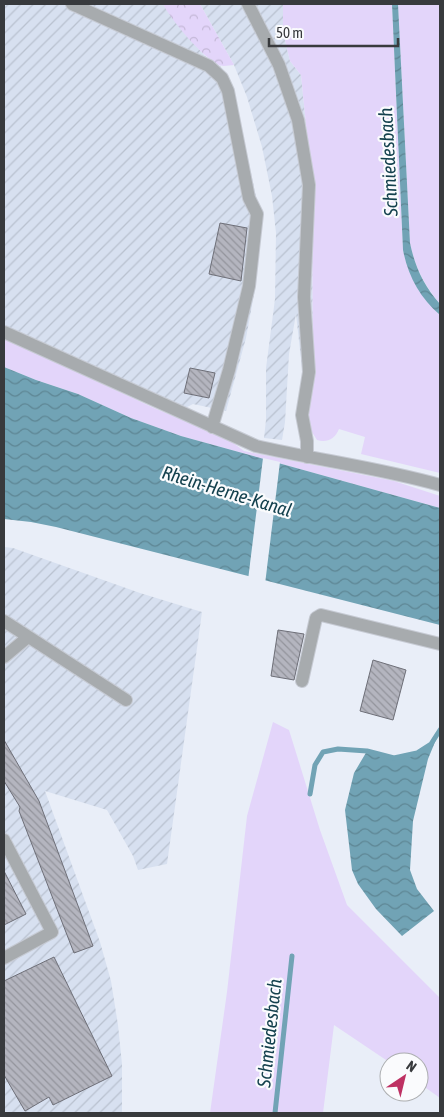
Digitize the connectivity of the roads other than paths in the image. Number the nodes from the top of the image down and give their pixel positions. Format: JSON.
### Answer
{"nodes":[{"id":1,"x":72,"y":4,"type":"edge"},
{"id":2,"x":249,"y":4,"type":"edge"},
{"id":3,"x":4,"y":332,"type":"edge"},
{"id":4,"x":212,"y":426,"type":"junction"},
{"id":5,"x":307,"y":457,"type":"junction"},
{"id":6,"x":440,"y":484,"type":"edge"},
{"id":7,"x":4,"y":621,"type":"edge"},
{"id":8,"x":28,"y":637,"type":"junction"},
{"id":9,"x":440,"y":644,"type":"edge"},
{"id":10,"x":4,"y":657,"type":"edge"},
{"id":11,"x":302,"y":681,"type":"dead end"},
{"id":12,"x":126,"y":700,"type":"dead end"},
{"id":13,"x":4,"y":840,"type":"edge"},
{"id":14,"x":4,"y":958,"type":"edge"}],
"edges":[{"from":1,"to":4,"type":"lane"},
{"from":2,"to":5,"type":"lane"},
{"from":3,"to":4,"type":"lane"},
{"from":4,"to":5,"type":"lane"},
{"from":5,"to":6,"type":"lane"},
{"from":7,"to":8,"type":"lane"},
{"from":8,"to":10,"type":"lane"},
{"from":8,"to":12,"type":"lane"},
{"from":9,"to":11,"type":"lane"},
{"from":13,"to":14,"type":"lane"}]}
